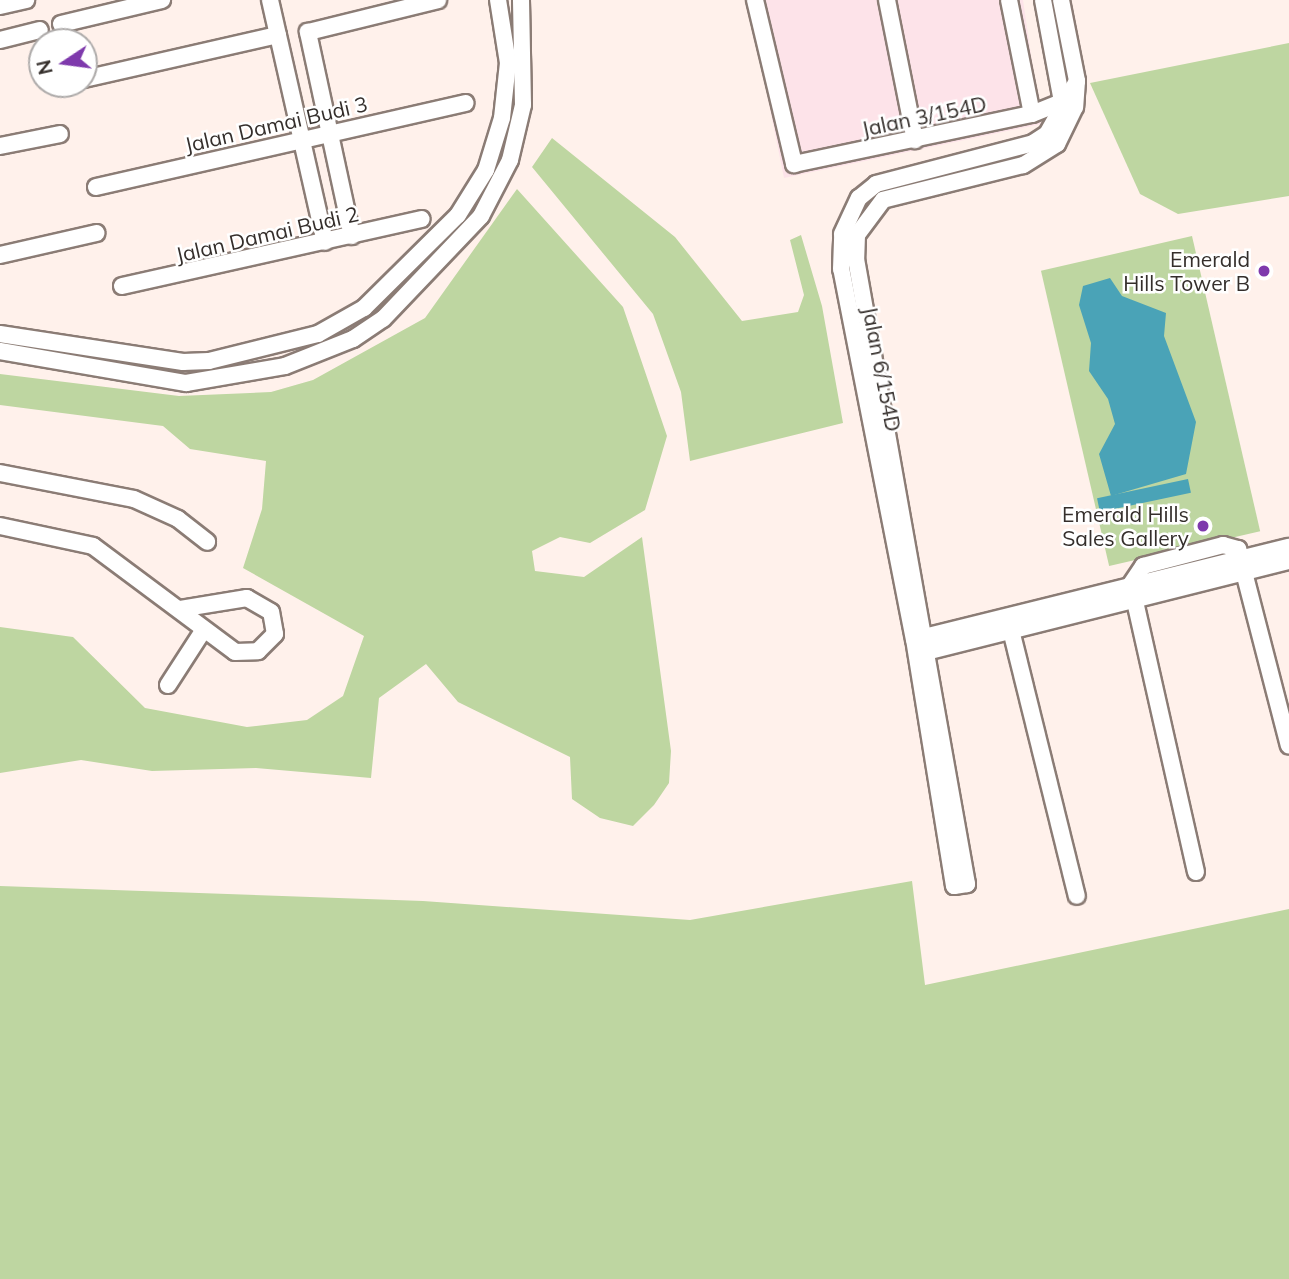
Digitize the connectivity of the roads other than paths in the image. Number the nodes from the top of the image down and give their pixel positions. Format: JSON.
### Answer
{"nodes":[{"id":1,"x":26,"y":0,"type":"edge"},
{"id":2,"x":162,"y":0,"type":"edge"},
{"id":3,"x":288,"y":0,"type":"edge"},
{"id":4,"x":438,"y":0,"type":"edge"},
{"id":5,"x":498,"y":0,"type":"edge"},
{"id":6,"x":521,"y":0,"type":"edge"},
{"id":7,"x":755,"y":0,"type":"edge"},
{"id":8,"x":887,"y":0,"type":"edge"},
{"id":9,"x":1009,"y":0,"type":"edge"},
{"id":10,"x":1043,"y":0,"type":"edge"},
{"id":11,"x":1061,"y":0,"type":"edge"},
{"id":12,"x":270,"y":2,"type":"edge"},
{"id":13,"x":0,"y":6,"type":"edge"},
{"id":14,"x":61,"y":24,"type":"dead end"},
{"id":15,"x":28,"y":33,"type":"edge"},
{"id":16,"x":278,"y":35,"type":"junction"},
{"id":17,"x":0,"y":40,"type":"edge"},
{"id":18,"x":98,"y":76,"type":"edge"},
{"id":19,"x":1077,"y":81,"type":"junction"},
{"id":20,"x":1062,"y":102,"type":"junction"},
{"id":21,"x":466,"y":103,"type":"dead end"},
{"id":22,"x":1032,"y":114,"type":"junction"},
{"id":23,"x":60,"y":134,"type":"dead end"},
{"id":24,"x":328,"y":134,"type":"junction"},
{"id":25,"x":302,"y":140,"type":"junction"},
{"id":26,"x":915,"y":140,"type":"junction"},
{"id":27,"x":0,"y":146,"type":"edge"},
{"id":28,"x":96,"y":187,"type":"dead end"},
{"id":29,"x":422,"y":219,"type":"dead end"},
{"id":30,"x":97,"y":233,"type":"dead end"},
{"id":31,"x":352,"y":236,"type":"junction"},
{"id":32,"x":325,"y":242,"type":"junction"},
{"id":33,"x":0,"y":255,"type":"edge"},
{"id":34,"x":122,"y":286,"type":"dead end"},
{"id":35,"x":0,"y":334,"type":"edge"},
{"id":36,"x":279,"y":346,"type":"junction"},
{"id":37,"x":0,"y":351,"type":"edge"},
{"id":38,"x":285,"y":366,"type":"junction"},
{"id":39,"x":0,"y":473,"type":"edge"},
{"id":40,"x":0,"y":527,"type":"edge"},
{"id":41,"x":207,"y":542,"type":"dead end"},
{"id":42,"x":1289,"y":548,"type":"edge"},
{"id":43,"x":1289,"y":561,"type":"edge"},
{"id":44,"x":1245,"y":564,"type":"junction"},
{"id":45,"x":1133,"y":591,"type":"junction"},
{"id":46,"x":179,"y":608,"type":"junction"},
{"id":47,"x":1009,"y":623,"type":"junction"},
{"id":48,"x":203,"y":631,"type":"junction"},
{"id":49,"x":921,"y":645,"type":"junction"},
{"id":50,"x":168,"y":685,"type":"dead end"},
{"id":51,"x":1289,"y":746,"type":"edge"},
{"id":52,"x":1196,"y":872,"type":"dead end"},
{"id":53,"x":960,"y":885,"type":"dead end"},
{"id":54,"x":1077,"y":896,"type":"dead end"}],
"edges":[{"from":1,"to":13,"type":"street"},
{"from":2,"to":14,"type":"street"},
{"from":3,"to":12,"type":"street"},
{"from":4,"to":24,"type":"street"},
{"from":5,"to":36,"type":"street"},
{"from":6,"to":38,"type":"street"},
{"from":7,"to":26,"type":"street","name":"Jalan 3/154D"},
{"from":8,"to":26,"type":"street"},
{"from":9,"to":22,"type":"street"},
{"from":10,"to":20,"type":"street"},
{"from":11,"to":19,"type":"street","name":"Jalan 6/154D"},
{"from":12,"to":16,"type":"street"},
{"from":15,"to":17,"type":"street"},
{"from":16,"to":18,"type":"street"},
{"from":16,"to":25,"type":"street"},
{"from":19,"to":20,"type":"street","name":"Jalan 6/154D"},
{"from":19,"to":49,"type":"street","name":"Jalan 6/154D"},
{"from":20,"to":22,"type":"street","name":"Jalan 3/154D"},
{"from":20,"to":49,"type":"street","name":"Jalan 6/154D"},
{"from":21,"to":24,"type":"street","name":"Jalan Damai Budi 3"},
{"from":22,"to":26,"type":"street","name":"Jalan 3/154D"},
{"from":23,"to":27,"type":"street"},
{"from":24,"to":25,"type":"street","name":"Jalan Damai Budi 3"},
{"from":24,"to":31,"type":"street"},
{"from":25,"to":28,"type":"street","name":"Jalan Damai Budi 3"},
{"from":25,"to":32,"type":"street"},
{"from":29,"to":31,"type":"street","name":"Jalan Damai Budi 2"},
{"from":30,"to":33,"type":"street"},
{"from":31,"to":32,"type":"street","name":"Jalan Damai Budi 2"},
{"from":32,"to":34,"type":"street","name":"Jalan Damai Budi 2"},
{"from":35,"to":36,"type":"street"},
{"from":36,"to":38,"type":"street"},
{"from":37,"to":38,"type":"street"},
{"from":39,"to":41,"type":"street"},
{"from":40,"to":46,"type":"street"},
{"from":42,"to":44,"type":"street"},
{"from":43,"to":44,"type":"street"},
{"from":44,"to":45,"type":"street"},
{"from":44,"to":51,"type":"street"},
{"from":45,"to":47,"type":"street"},
{"from":45,"to":52,"type":"street"},
{"from":46,"to":48,"type":"street"},
{"from":46,"to":48,"type":"street"},
{"from":47,"to":49,"type":"street"},
{"from":47,"to":54,"type":"street"},
{"from":48,"to":50,"type":"street"},
{"from":49,"to":53,"type":"street","name":"Jalan 6/154D"}]}
